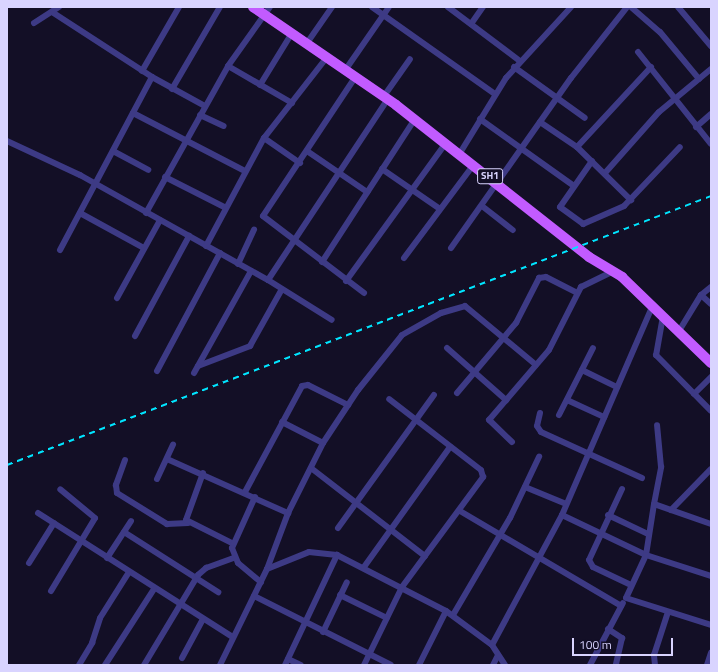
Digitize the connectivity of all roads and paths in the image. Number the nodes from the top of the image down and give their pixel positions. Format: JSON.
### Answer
{"nodes":[{"id":1,"x":59,"y":7,"type":"edge"},
{"id":2,"x":179,"y":7,"type":"edge"},
{"id":3,"x":220,"y":7,"type":"edge"},
{"id":4,"x":253,"y":7,"type":"edge"},
{"id":5,"x":332,"y":7,"type":"edge"},
{"id":6,"x":372,"y":7,"type":"edge"},
{"id":7,"x":389,"y":7,"type":"edge"},
{"id":8,"x":448,"y":7,"type":"edge"},
{"id":9,"x":483,"y":7,"type":"edge"},
{"id":10,"x":571,"y":7,"type":"edge"},
{"id":11,"x":627,"y":7,"type":"edge"},
{"id":12,"x":631,"y":7,"type":"edge"},
{"id":13,"x":678,"y":7,"type":"edge"},
{"id":14,"x":267,"y":11,"type":"edge"},
{"id":15,"x":52,"y":12,"type":"junction"},
{"id":16,"x":383,"y":15,"type":"junction"},
{"id":17,"x":34,"y":23,"type":"dead end"},
{"id":18,"x":470,"y":24,"type":"junction"},
{"id":19,"x":292,"y":33,"type":"junction"},
{"id":20,"x":307,"y":43,"type":"junction"},
{"id":21,"x":711,"y":46,"type":"edge"},
{"id":22,"x":638,"y":52,"type":"dead end"},
{"id":23,"x":327,"y":57,"type":"junction"},
{"id":24,"x":410,"y":59,"type":"dead end"},
{"id":25,"x":520,"y":61,"type":"junction"},
{"id":26,"x":228,"y":66,"type":"junction"},
{"id":27,"x":514,"y":67,"type":"junction"},
{"id":28,"x":651,"y":67,"type":"junction"},
{"id":29,"x":346,"y":69,"type":"junction"},
{"id":30,"x":711,"y":69,"type":"edge"},
{"id":31,"x":142,"y":71,"type":"junction"},
{"id":32,"x":356,"y":76,"type":"junction"},
{"id":33,"x":152,"y":77,"type":"junction"},
{"id":34,"x":699,"y":80,"type":"junction"},
{"id":35,"x":260,"y":85,"type":"junction"},
{"id":36,"x":172,"y":88,"type":"junction"},
{"id":37,"x":495,"y":94,"type":"junction"},
{"id":38,"x":386,"y":98,"type":"junction"},
{"id":39,"x":557,"y":98,"type":"junction"},
{"id":40,"x":674,"y":98,"type":"junction"},
{"id":41,"x":292,"y":103,"type":"junction"},
{"id":42,"x":205,"y":106,"type":"junction"},
{"id":43,"x":133,"y":113,"type":"junction"},
{"id":44,"x":711,"y":114,"type":"edge"},
{"id":45,"x":200,"y":115,"type":"junction"},
{"id":46,"x":585,"y":118,"type":"dead end"},
{"id":47,"x":415,"y":119,"type":"junction"},
{"id":48,"x":480,"y":119,"type":"junction"},
{"id":49,"x":540,"y":122,"type":"junction"},
{"id":50,"x":224,"y":126,"type":"dead end"},
{"id":51,"x":696,"y":127,"type":"junction"},
{"id":52,"x":264,"y":138,"type":"junction"},
{"id":53,"x":7,"y":141,"type":"edge"},
{"id":54,"x":185,"y":141,"type":"junction"},
{"id":55,"x":446,"y":143,"type":"junction"},
{"id":56,"x":711,"y":144,"type":"edge"},
{"id":57,"x":577,"y":147,"type":"junction"},
{"id":58,"x":680,"y":147,"type":"dead end"},
{"id":59,"x":521,"y":148,"type":"junction"},
{"id":60,"x":113,"y":151,"type":"junction"},
{"id":61,"x":308,"y":151,"type":"junction"},
{"id":62,"x":460,"y":154,"type":"junction"},
{"id":63,"x":592,"y":160,"type":"junction"},
{"id":64,"x":300,"y":163,"type":"junction"},
{"id":65,"x":474,"y":164,"type":"junction"},
{"id":66,"x":382,"y":169,"type":"junction"},
{"id":67,"x":148,"y":170,"type":"dead end"},
{"id":68,"x":245,"y":171,"type":"junction"},
{"id":69,"x":339,"y":172,"type":"junction"},
{"id":70,"x":605,"y":173,"type":"junction"},
{"id":71,"x":165,"y":177,"type":"junction"},
{"id":72,"x":499,"y":183,"type":"junction"},
{"id":73,"x":96,"y":184,"type":"junction"},
{"id":74,"x":574,"y":186,"type":"junction"},
{"id":75,"x":412,"y":190,"type":"junction"},
{"id":76,"x":367,"y":192,"type":"junction"},
{"id":77,"x":630,"y":200,"type":"junction"},
{"id":78,"x":482,"y":206,"type":"junction"},
{"id":79,"x":226,"y":208,"type":"junction"},
{"id":80,"x":440,"y":210,"type":"junction"},
{"id":81,"x":80,"y":213,"type":"junction"},
{"id":82,"x":146,"y":213,"type":"junction"},
{"id":83,"x":160,"y":220,"type":"junction"},
{"id":84,"x":254,"y":230,"type":"dead end"},
{"id":85,"x":513,"y":230,"type":"dead end"},
{"id":86,"x":189,"y":236,"type":"junction"},
{"id":87,"x":294,"y":240,"type":"junction"},
{"id":88,"x":206,"y":246,"type":"junction"},
{"id":89,"x":144,"y":248,"type":"junction"},
{"id":90,"x":451,"y":248,"type":"dead end"},
{"id":91,"x":60,"y":250,"type":"dead end"},
{"id":92,"x":220,"y":254,"type":"junction"},
{"id":93,"x":404,"y":258,"type":"dead end"},
{"id":94,"x":322,"y":262,"type":"junction"},
{"id":95,"x":238,"y":264,"type":"junction"},
{"id":96,"x":251,"y":271,"type":"junction"},
{"id":97,"x":614,"y":271,"type":"junction"},
{"id":98,"x":268,"y":280,"type":"junction"},
{"id":99,"x":346,"y":281,"type":"junction"},
{"id":100,"x":711,"y":287,"type":"edge"},
{"id":101,"x":282,"y":289,"type":"junction"},
{"id":102,"x":577,"y":293,"type":"junction"},
{"id":103,"x":364,"y":294,"type":"dead end"},
{"id":104,"x":701,"y":295,"type":"junction"},
{"id":105,"x":117,"y":298,"type":"dead end"},
{"id":106,"x":711,"y":304,"type":"edge"},
{"id":107,"x":653,"y":305,"type":"junction"},
{"id":108,"x":663,"y":314,"type":"junction"},
{"id":109,"x":332,"y":320,"type":"dead end"},
{"id":110,"x":679,"y":330,"type":"junction"},
{"id":111,"x":136,"y":336,"type":"dead end"},
{"id":112,"x":504,"y":338,"type":"junction"},
{"id":113,"x":446,"y":348,"type":"dead end"},
{"id":114,"x":593,"y":348,"type":"dead end"},
{"id":115,"x":711,"y":362,"type":"edge"},
{"id":116,"x":536,"y":365,"type":"junction"},
{"id":117,"x":198,"y":366,"type":"junction"},
{"id":118,"x":582,"y":370,"type":"junction"},
{"id":119,"x":158,"y":371,"type":"dead end"},
{"id":120,"x":474,"y":372,"type":"junction"},
{"id":121,"x":194,"y":373,"type":"dead end"},
{"id":122,"x":711,"y":377,"type":"edge"},
{"id":123,"x":618,"y":387,"type":"junction"},
{"id":124,"x":457,"y":393,"type":"dead end"},
{"id":125,"x":694,"y":394,"type":"junction"},
{"id":126,"x":434,"y":395,"type":"dead end"},
{"id":127,"x":389,"y":399,"type":"dead end"},
{"id":128,"x":506,"y":400,"type":"junction"},
{"id":129,"x":567,"y":400,"type":"junction"},
{"id":130,"x":348,"y":405,"type":"junction"},
{"id":131,"x":711,"y":411,"type":"edge"},
{"id":132,"x":540,"y":413,"type":"dead end"},
{"id":133,"x":559,"y":415,"type":"dead end"},
{"id":134,"x":604,"y":417,"type":"junction"},
{"id":135,"x":416,"y":421,"type":"junction"},
{"id":136,"x":282,"y":422,"type":"junction"},
{"id":137,"x":657,"y":425,"type":"dead end"},
{"id":138,"x":512,"y":442,"type":"dead end"},
{"id":139,"x":323,"y":443,"type":"junction"},
{"id":140,"x":173,"y":444,"type":"dead end"},
{"id":141,"x":450,"y":447,"type":"junction"},
{"id":142,"x":589,"y":453,"type":"junction"},
{"id":143,"x":539,"y":457,"type":"dead end"},
{"id":144,"x":167,"y":459,"type":"junction"},
{"id":145,"x":125,"y":460,"type":"dead end"},
{"id":146,"x":312,"y":468,"type":"junction"},
{"id":147,"x":711,"y":469,"type":"edge"},
{"id":148,"x":203,"y":473,"type":"junction"},
{"id":149,"x":642,"y":478,"type":"dead end"},
{"id":150,"x":157,"y":479,"type":"dead end"},
{"id":151,"x":525,"y":487,"type":"junction"},
{"id":152,"x":60,"y":489,"type":"dead end"},
{"id":153,"x":622,"y":489,"type":"dead end"},
{"id":154,"x":245,"y":492,"type":"junction"},
{"id":155,"x":255,"y":497,"type":"junction"},
{"id":156,"x":356,"y":502,"type":"junction"},
{"id":157,"x":566,"y":504,"type":"junction"},
{"id":158,"x":654,"y":504,"type":"junction"},
{"id":159,"x":671,"y":510,"type":"junction"},
{"id":160,"x":460,"y":511,"type":"junction"},
{"id":161,"x":38,"y":512,"type":"dead end"},
{"id":162,"x":288,"y":513,"type":"junction"},
{"id":163,"x":562,"y":515,"type":"junction"},
{"id":164,"x":608,"y":515,"type":"junction"},
{"id":165,"x":131,"y":521,"type":"dead end"},
{"id":166,"x":188,"y":522,"type":"junction"},
{"id":167,"x":54,"y":523,"type":"junction"},
{"id":168,"x":711,"y":524,"type":"edge"},
{"id":169,"x":338,"y":528,"type":"dead end"},
{"id":170,"x":391,"y":529,"type":"junction"},
{"id":171,"x":124,"y":532,"type":"junction"},
{"id":172,"x":600,"y":533,"type":"junction"},
{"id":173,"x":648,"y":534,"type":"junction"},
{"id":174,"x":500,"y":535,"type":"junction"},
{"id":175,"x":81,"y":542,"type":"junction"},
{"id":176,"x":232,"y":543,"type":"junction"},
{"id":177,"x":337,"y":555,"type":"junction"},
{"id":178,"x":646,"y":555,"type":"junction"},
{"id":179,"x":426,"y":556,"type":"junction"},
{"id":180,"x":107,"y":558,"type":"junction"},
{"id":181,"x":234,"y":558,"type":"junction"},
{"id":182,"x":539,"y":560,"type":"junction"},
{"id":183,"x":29,"y":564,"type":"dead end"},
{"id":184,"x":364,"y":567,"type":"junction"},
{"id":185,"x":267,"y":568,"type":"junction"},
{"id":186,"x":129,"y":572,"type":"junction"},
{"id":187,"x":711,"y":576,"type":"edge"},
{"id":188,"x":195,"y":579,"type":"junction"},
{"id":189,"x":260,"y":582,"type":"junction"},
{"id":190,"x":347,"y":582,"type":"dead end"},
{"id":191,"x":632,"y":585,"type":"junction"},
{"id":192,"x":402,"y":587,"type":"junction"},
{"id":193,"x":154,"y":588,"type":"junction"},
{"id":194,"x":51,"y":591,"type":"dead end"},
{"id":195,"x":218,"y":592,"type":"dead end"},
{"id":196,"x":340,"y":595,"type":"junction"},
{"id":197,"x":254,"y":596,"type":"junction"},
{"id":198,"x":626,"y":598,"type":"junction"},
{"id":199,"x":180,"y":605,"type":"junction"},
{"id":200,"x":621,"y":606,"type":"junction"},
{"id":201,"x":446,"y":611,"type":"junction"},
{"id":202,"x":668,"y":612,"type":"junction"},
{"id":203,"x":453,"y":615,"type":"junction"},
{"id":204,"x":387,"y":618,"type":"junction"},
{"id":205,"x":204,"y":619,"type":"junction"},
{"id":206,"x":304,"y":623,"type":"junction"},
{"id":207,"x":711,"y":625,"type":"edge"},
{"id":208,"x":608,"y":629,"type":"junction"},
{"id":209,"x":323,"y":632,"type":"junction"},
{"id":210,"x":233,"y":637,"type":"junction"},
{"id":211,"x":492,"y":645,"type":"junction"},
{"id":212,"x":711,"y":653,"type":"edge"},
{"id":213,"x":369,"y":654,"type":"junction"},
{"id":214,"x":498,"y":655,"type":"junction"},
{"id":215,"x":182,"y":658,"type":"dead end"},
{"id":216,"x":288,"y":659,"type":"junction"},
{"id":217,"x":79,"y":665,"type":"edge"},
{"id":218,"x":105,"y":665,"type":"edge"},
{"id":219,"x":144,"y":665,"type":"edge"},
{"id":220,"x":220,"y":665,"type":"edge"},
{"id":221,"x":285,"y":665,"type":"edge"},
{"id":222,"x":301,"y":665,"type":"edge"},
{"id":223,"x":364,"y":665,"type":"edge"},
{"id":224,"x":392,"y":665,"type":"edge"},
{"id":225,"x":419,"y":665,"type":"edge"},
{"id":226,"x":493,"y":665,"type":"edge"},
{"id":227,"x":505,"y":665,"type":"edge"},
{"id":228,"x":590,"y":665,"type":"edge"},
{"id":229,"x":616,"y":665,"type":"edge"},
{"id":230,"x":655,"y":665,"type":"edge"},
{"id":231,"x":707,"y":665,"type":"edge"}],
"edges":[{"from":1,"to":15,"type":"street"},
{"from":2,"to":31,"type":"street"},
{"from":3,"to":36,"type":"street"},
{"from":4,"to":14,"type":"main road","number":"SH1"},
{"from":5,"to":20,"type":"street"},
{"from":6,"to":16,"type":"street"},
{"from":7,"to":16,"type":"street"},
{"from":8,"to":18,"type":"street"},
{"from":9,"to":18,"type":"street"},
{"from":10,"to":25,"type":"street"},
{"from":11,"to":39,"type":"street"},
{"from":12,"to":34,"type":"street"},
{"from":13,"to":21,"type":"street"},
{"from":14,"to":19,"type":"main road","number":"SH1"},
{"from":14,"to":26,"type":"street"},
{"from":15,"to":17,"type":"street"},
{"from":15,"to":31,"type":"street"},
{"from":16,"to":29,"type":"street"},
{"from":16,"to":37,"type":"street"},
{"from":18,"to":25,"type":"street"},
{"from":19,"to":20,"type":"main road","number":"SH1"},
{"from":19,"to":35,"type":"street"},
{"from":20,"to":23,"type":"main road","number":"SH1"},
{"from":22,"to":28,"type":"street"},
{"from":23,"to":29,"type":"main road","number":"SH1"},
{"from":23,"to":41,"type":"street"},
{"from":24,"to":38,"type":"street"},
{"from":25,"to":27,"type":"street"},
{"from":26,"to":35,"type":"street"},
{"from":26,"to":42,"type":"street"},
{"from":27,"to":37,"type":"street"},
{"from":27,"to":39,"type":"street"},
{"from":28,"to":40,"type":"street"},
{"from":28,"to":57,"type":"street"},
{"from":29,"to":32,"type":"main road","number":"SH1"},
{"from":30,"to":34,"type":"street"},
{"from":31,"to":33,"type":"street"},
{"from":32,"to":38,"type":"main road","number":"SH1"},
{"from":32,"to":61,"type":"street"},
{"from":33,"to":36,"type":"street"},
{"from":33,"to":43,"type":"street"},
{"from":34,"to":40,"type":"street"},
{"from":35,"to":41,"type":"street"},
{"from":36,"to":42,"type":"street"},
{"from":37,"to":48,"type":"street"},
{"from":38,"to":47,"type":"main road","number":"SH1"},
{"from":38,"to":69,"type":"street"},
{"from":39,"to":46,"type":"street"},
{"from":39,"to":49,"type":"street"},
{"from":40,"to":51,"type":"street"},
{"from":40,"to":70,"type":"street"},
{"from":41,"to":52,"type":"street"},
{"from":42,"to":45,"type":"street"},
{"from":43,"to":54,"type":"street"},
{"from":43,"to":60,"type":"street"},
{"from":44,"to":51,"type":"street"},
{"from":45,"to":50,"type":"street"},
{"from":45,"to":54,"type":"street"},
{"from":47,"to":55,"type":"main road","number":"SH1"},
{"from":47,"to":66,"type":"street"},
{"from":48,"to":59,"type":"street"},
{"from":48,"to":62,"type":"street"},
{"from":49,"to":57,"type":"street"},
{"from":49,"to":59,"type":"street"},
{"from":51,"to":56,"type":"street"},
{"from":52,"to":64,"type":"street"},
{"from":52,"to":68,"type":"street"},
{"from":53,"to":73,"type":"street"},
{"from":54,"to":68,"type":"street"},
{"from":54,"to":71,"type":"street"},
{"from":55,"to":62,"type":"main road","number":"SH1"},
{"from":55,"to":75,"type":"street"},
{"from":57,"to":63,"type":"street"},
{"from":58,"to":77,"type":"street"},
{"from":59,"to":72,"type":"street"},
{"from":59,"to":74,"type":"street"},
{"from":60,"to":67,"type":"street"},
{"from":60,"to":73,"type":"street"},
{"from":61,"to":64,"type":"street"},
{"from":61,"to":69,"type":"street"},
{"from":62,"to":65,"type":"main road","number":"SH1"},
{"from":63,"to":70,"type":"street"},
{"from":63,"to":74,"type":"street"},
{"from":64,"to":87,"type":"street"},
{"from":65,"to":72,"type":"main road","number":"SH1"},
{"from":65,"to":80,"type":"street"},
{"from":66,"to":75,"type":"street"},
{"from":66,"to":76,"type":"street"},
{"from":68,"to":79,"type":"street"},
{"from":69,"to":76,"type":"street"},
{"from":69,"to":87,"type":"street"},
{"from":70,"to":77,"type":"street"},
{"from":71,"to":79,"type":"street"},
{"from":71,"to":82,"type":"street"},
{"from":72,"to":78,"type":"street"},
{"from":72,"to":97,"type":"main road","number":"SH1"},
{"from":73,"to":81,"type":"street"},
{"from":73,"to":82,"type":"street"},
{"from":74,"to":77,"type":"street"},
{"from":75,"to":80,"type":"street"},
{"from":75,"to":99,"type":"street"},
{"from":76,"to":94,"type":"street"},
{"from":78,"to":85,"type":"street"},
{"from":78,"to":90,"type":"street"},
{"from":79,"to":88,"type":"street"},
{"from":80,"to":93,"type":"street"},
{"from":81,"to":89,"type":"street"},
{"from":81,"to":91,"type":"street"},
{"from":82,"to":83,"type":"street"},
{"from":83,"to":86,"type":"street"},
{"from":83,"to":89,"type":"street"},
{"from":84,"to":95,"type":"street"},
{"from":86,"to":88,"type":"street"},
{"from":86,"to":111,"type":"street"},
{"from":87,"to":94,"type":"street"},
{"from":87,"to":98,"type":"street"},
{"from":88,"to":92,"type":"street"},
{"from":89,"to":105,"type":"street"},
{"from":92,"to":95,"type":"street"},
{"from":92,"to":119,"type":"street"},
{"from":94,"to":99,"type":"street"},
{"from":95,"to":96,"type":"street"},
{"from":96,"to":98,"type":"street"},
{"from":96,"to":117,"type":"street"},
{"from":97,"to":102,"type":"street"},
{"from":97,"to":107,"type":"main road","number":"SH1"},
{"from":98,"to":101,"type":"street"},
{"from":99,"to":103,"type":"street"},
{"from":100,"to":104,"type":"street"},
{"from":101,"to":109,"type":"street"},
{"from":101,"to":117,"type":"street"},
{"from":102,"to":112,"type":"street"},
{"from":102,"to":116,"type":"street"},
{"from":104,"to":106,"type":"street"},
{"from":104,"to":110,"type":"street"},
{"from":107,"to":108,"type":"main road","number":"SH1"},
{"from":107,"to":123,"type":"street"},
{"from":108,"to":110,"type":"main road","number":"SH1"},
{"from":108,"to":125,"type":"street"},
{"from":110,"to":115,"type":"main road","number":"SH1"},
{"from":112,"to":116,"type":"street"},
{"from":112,"to":120,"type":"street"},
{"from":112,"to":130,"type":"street"},
{"from":113,"to":120,"type":"street"},
{"from":114,"to":118,"type":"street"},
{"from":116,"to":128,"type":"street"},
{"from":117,"to":121,"type":"street"},
{"from":118,"to":123,"type":"street"},
{"from":118,"to":129,"type":"street"},
{"from":120,"to":124,"type":"street"},
{"from":120,"to":128,"type":"street"},
{"from":122,"to":125,"type":"street"},
{"from":123,"to":134,"type":"street"},
{"from":125,"to":131,"type":"street"},
{"from":126,"to":135,"type":"street"},
{"from":127,"to":135,"type":"street"},
{"from":128,"to":138,"type":"street"},
{"from":129,"to":133,"type":"street"},
{"from":129,"to":134,"type":"street"},
{"from":130,"to":136,"type":"street"},
{"from":130,"to":139,"type":"street"},
{"from":132,"to":142,"type":"street"},
{"from":134,"to":142,"type":"street"},
{"from":135,"to":141,"type":"street"},
{"from":135,"to":156,"type":"street"},
{"from":136,"to":139,"type":"street"},
{"from":136,"to":154,"type":"street"},
{"from":137,"to":158,"type":"street"},
{"from":139,"to":146,"type":"street"},
{"from":140,"to":144,"type":"street"},
{"from":141,"to":160,"type":"street"},
{"from":141,"to":170,"type":"street"},
{"from":142,"to":149,"type":"street"},
{"from":142,"to":157,"type":"street"},
{"from":143,"to":151,"type":"street"},
{"from":144,"to":148,"type":"street"},
{"from":144,"to":150,"type":"street"},
{"from":145,"to":166,"type":"street"},
{"from":146,"to":156,"type":"street"},
{"from":146,"to":162,"type":"street"},
{"from":147,"to":159,"type":"street"},
{"from":148,"to":154,"type":"street"},
{"from":148,"to":166,"type":"street"},
{"from":151,"to":157,"type":"street"},
{"from":151,"to":174,"type":"street"},
{"from":152,"to":175,"type":"street"},
{"from":153,"to":164,"type":"street"},
{"from":154,"to":155,"type":"street"},
{"from":155,"to":162,"type":"street"},
{"from":155,"to":176,"type":"street"},
{"from":156,"to":169,"type":"street"},
{"from":156,"to":170,"type":"street"},
{"from":157,"to":163,"type":"street"},
{"from":158,"to":159,"type":"street"},
{"from":158,"to":173,"type":"street"},
{"from":159,"to":168,"type":"street"},
{"from":160,"to":174,"type":"street"},
{"from":160,"to":179,"type":"street"},
{"from":161,"to":167,"type":"street"},
{"from":162,"to":185,"type":"street"},
{"from":163,"to":172,"type":"street"},
{"from":163,"to":182,"type":"street"},
{"from":164,"to":172,"type":"street"},
{"from":164,"to":173,"type":"street"},
{"from":165,"to":171,"type":"street"},
{"from":166,"to":176,"type":"street"},
{"from":167,"to":175,"type":"street"},
{"from":167,"to":183,"type":"street"},
{"from":170,"to":179,"type":"street"},
{"from":170,"to":184,"type":"street"},
{"from":171,"to":180,"type":"street"},
{"from":171,"to":188,"type":"street"},
{"from":172,"to":178,"type":"street"},
{"from":172,"to":191,"type":"street"},
{"from":173,"to":178,"type":"street"},
{"from":174,"to":182,"type":"street"},
{"from":174,"to":203,"type":"street"},
{"from":175,"to":180,"type":"street"},
{"from":175,"to":194,"type":"street"},
{"from":176,"to":181,"type":"street"},
{"from":177,"to":184,"type":"street"},
{"from":177,"to":185,"type":"street"},
{"from":177,"to":206,"type":"street"},
{"from":178,"to":187,"type":"street"},
{"from":178,"to":191,"type":"street"},
{"from":179,"to":192,"type":"street"},
{"from":180,"to":186,"type":"street"},
{"from":181,"to":188,"type":"street"},
{"from":181,"to":189,"type":"street"},
{"from":182,"to":200,"type":"street"},
{"from":182,"to":211,"type":"street"},
{"from":184,"to":192,"type":"street"},
{"from":185,"to":189,"type":"street"},
{"from":186,"to":193,"type":"street"},
{"from":186,"to":217,"type":"street"},
{"from":188,"to":195,"type":"street"},
{"from":188,"to":199,"type":"street"},
{"from":189,"to":197,"type":"street"},
{"from":190,"to":196,"type":"street"},
{"from":191,"to":198,"type":"street"},
{"from":192,"to":201,"type":"street"},
{"from":192,"to":204,"type":"street"},
{"from":193,"to":199,"type":"street"},
{"from":193,"to":218,"type":"street"},
{"from":196,"to":204,"type":"street"},
{"from":196,"to":209,"type":"street"},
{"from":197,"to":206,"type":"street"},
{"from":197,"to":210,"type":"street"},
{"from":198,"to":200,"type":"street"},
{"from":198,"to":202,"type":"street"},
{"from":199,"to":205,"type":"street"},
{"from":199,"to":219,"type":"street"},
{"from":200,"to":208,"type":"street"},
{"from":201,"to":203,"type":"street"},
{"from":201,"to":225,"type":"street"},
{"from":202,"to":207,"type":"street"},
{"from":202,"to":230,"type":"street"},
{"from":203,"to":211,"type":"street"},
{"from":204,"to":213,"type":"street"},
{"from":205,"to":210,"type":"street"},
{"from":205,"to":215,"type":"street"},
{"from":206,"to":209,"type":"street"},
{"from":206,"to":216,"type":"street"},
{"from":208,"to":228,"type":"street"},
{"from":208,"to":229,"type":"street"},
{"from":209,"to":213,"type":"street"},
{"from":210,"to":220,"type":"street"},
{"from":211,"to":214,"type":"street"},
{"from":212,"to":231,"type":"street"},
{"from":213,"to":223,"type":"street"},
{"from":213,"to":224,"type":"street"},
{"from":214,"to":226,"type":"street"},
{"from":214,"to":227,"type":"street"},
{"from":216,"to":221,"type":"street"},
{"from":216,"to":222,"type":"street"}]}
